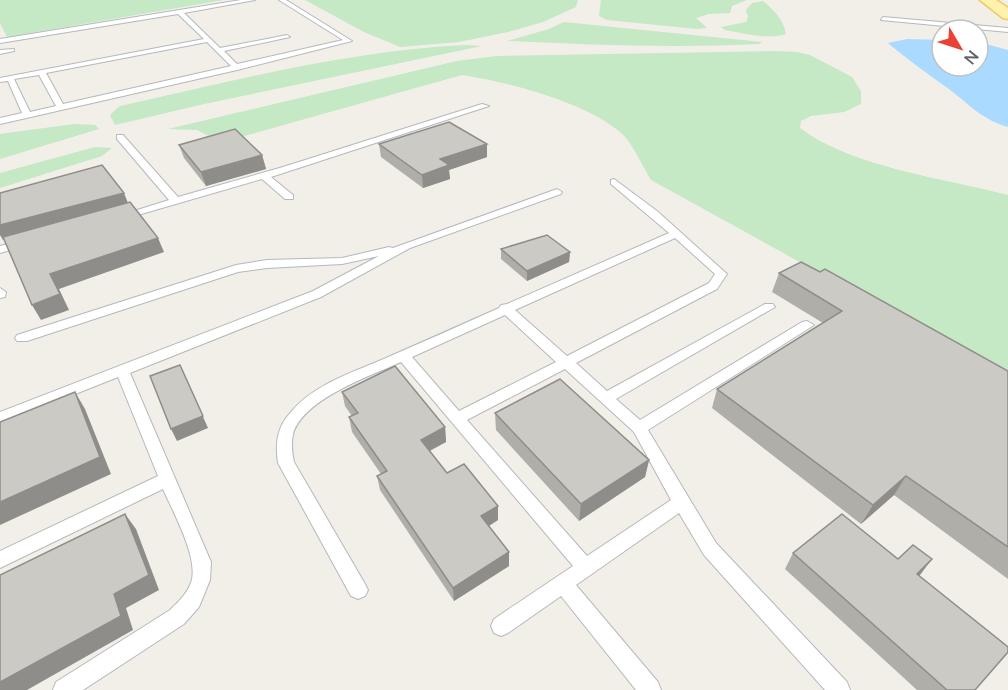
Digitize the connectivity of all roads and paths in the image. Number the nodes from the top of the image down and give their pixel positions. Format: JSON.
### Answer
{"nodes":[{"id":1,"x":252,"y":0,"type":"edge"},
{"id":2,"x":282,"y":0,"type":"edge"},
{"id":3,"x":987,"y":0,"type":"edge"},
{"id":4,"x":180,"y":12,"type":"junction"},
{"id":5,"x":1008,"y":15,"type":"edge"},
{"id":6,"x":883,"y":19,"type":"dead end"},
{"id":7,"x":1008,"y":30,"type":"edge"},
{"id":8,"x":287,"y":37,"type":"dead end"},
{"id":9,"x":208,"y":40,"type":"junction"},
{"id":10,"x":0,"y":41,"type":"edge"},
{"id":11,"x":12,"y":50,"type":"dead end"},
{"id":12,"x":218,"y":50,"type":"junction"},
{"id":13,"x":0,"y":52,"type":"edge"},
{"id":14,"x":237,"y":68,"type":"junction"},
{"id":15,"x":41,"y":72,"type":"junction"},
{"id":16,"x":10,"y":78,"type":"junction"},
{"id":17,"x":0,"y":80,"type":"edge"},
{"id":18,"x":485,"y":106,"type":"dead end"},
{"id":19,"x":61,"y":107,"type":"junction"},
{"id":20,"x":27,"y":115,"type":"junction"},
{"id":21,"x":0,"y":121,"type":"edge"},
{"id":22,"x":120,"y":137,"type":"dead end"},
{"id":23,"x":264,"y":176,"type":"junction"},
{"id":24,"x":614,"y":182,"type":"dead end"},
{"id":25,"x":557,"y":192,"type":"dead end"},
{"id":26,"x":289,"y":197,"type":"dead end"},
{"id":27,"x":176,"y":201,"type":"junction"},
{"id":28,"x":110,"y":219,"type":"edge"},
{"id":29,"x":675,"y":234,"type":"junction"},
{"id":30,"x":33,"y":241,"type":"edge"},
{"id":31,"x":406,"y":246,"type":"junction"},
{"id":32,"x":0,"y":250,"type":"edge"},
{"id":33,"x":769,"y":307,"type":"dead end"},
{"id":34,"x":505,"y":308,"type":"junction"},
{"id":35,"x":807,"y":325,"type":"dead end"},
{"id":36,"x":22,"y":338,"type":"dead end"},
{"id":37,"x":402,"y":355,"type":"junction"},
{"id":38,"x":567,"y":363,"type":"junction"},
{"id":39,"x":122,"y":370,"type":"junction"},
{"id":40,"x":606,"y":398,"type":"junction"},
{"id":41,"x":0,"y":418,"type":"edge"},
{"id":42,"x":457,"y":419,"type":"junction"},
{"id":43,"x":639,"y":428,"type":"junction"},
{"id":44,"x":168,"y":479,"type":"junction"},
{"id":45,"x":681,"y":502,"type":"junction"},
{"id":46,"x":0,"y":560,"type":"edge"},
{"id":47,"x":585,"y":567,"type":"junction"},
{"id":48,"x":562,"y":583,"type":"junction"},
{"id":49,"x":358,"y":590,"type":"dead end"},
{"id":50,"x":501,"y":626,"type":"dead end"},
{"id":51,"x":64,"y":690,"type":"edge"},
{"id":52,"x":650,"y":690,"type":"edge"},
{"id":53,"x":840,"y":690,"type":"edge"}],
"edges":[{"from":1,"to":4,"type":"lane"},
{"from":2,"to":14,"type":"lane"},
{"from":3,"to":5,"type":"main road"},
{"from":4,"to":9,"type":"lane"},
{"from":4,"to":10,"type":"lane"},
{"from":6,"to":7,"type":"lane"},
{"from":8,"to":12,"type":"lane"},
{"from":9,"to":12,"type":"lane"},
{"from":9,"to":15,"type":"lane"},
{"from":11,"to":13,"type":"lane"},
{"from":12,"to":14,"type":"lane"},
{"from":14,"to":19,"type":"lane"},
{"from":15,"to":16,"type":"lane"},
{"from":15,"to":19,"type":"lane"},
{"from":16,"to":17,"type":"lane"},
{"from":16,"to":20,"type":"lane"},
{"from":18,"to":23,"type":"lane"},
{"from":19,"to":20,"type":"lane"},
{"from":20,"to":21,"type":"lane"},
{"from":22,"to":27,"type":"lane"},
{"from":23,"to":26,"type":"lane"},
{"from":23,"to":27,"type":"lane"},
{"from":24,"to":29,"type":"lane"},
{"from":25,"to":31,"type":"lane"},
{"from":27,"to":28,"type":"lane"},
{"from":29,"to":34,"type":"lane"},
{"from":29,"to":38,"type":"lane"},
{"from":30,"to":32,"type":"lane"},
{"from":31,"to":36,"type":"lane"},
{"from":31,"to":39,"type":"lane"},
{"from":33,"to":40,"type":"lane"},
{"from":34,"to":37,"type":"lane"},
{"from":34,"to":38,"type":"lane"},
{"from":35,"to":43,"type":"lane"},
{"from":37,"to":42,"type":"lane"},
{"from":37,"to":49,"type":"lane"},
{"from":38,"to":40,"type":"lane"},
{"from":38,"to":42,"type":"lane"},
{"from":39,"to":41,"type":"lane"},
{"from":39,"to":44,"type":"lane"},
{"from":40,"to":43,"type":"lane"},
{"from":42,"to":47,"type":"lane"},
{"from":43,"to":45,"type":"lane"},
{"from":44,"to":46,"type":"lane"},
{"from":44,"to":51,"type":"lane"},
{"from":45,"to":47,"type":"lane"},
{"from":45,"to":53,"type":"lane"},
{"from":47,"to":48,"type":"lane"},
{"from":48,"to":50,"type":"lane"},
{"from":48,"to":52,"type":"lane"}]}
